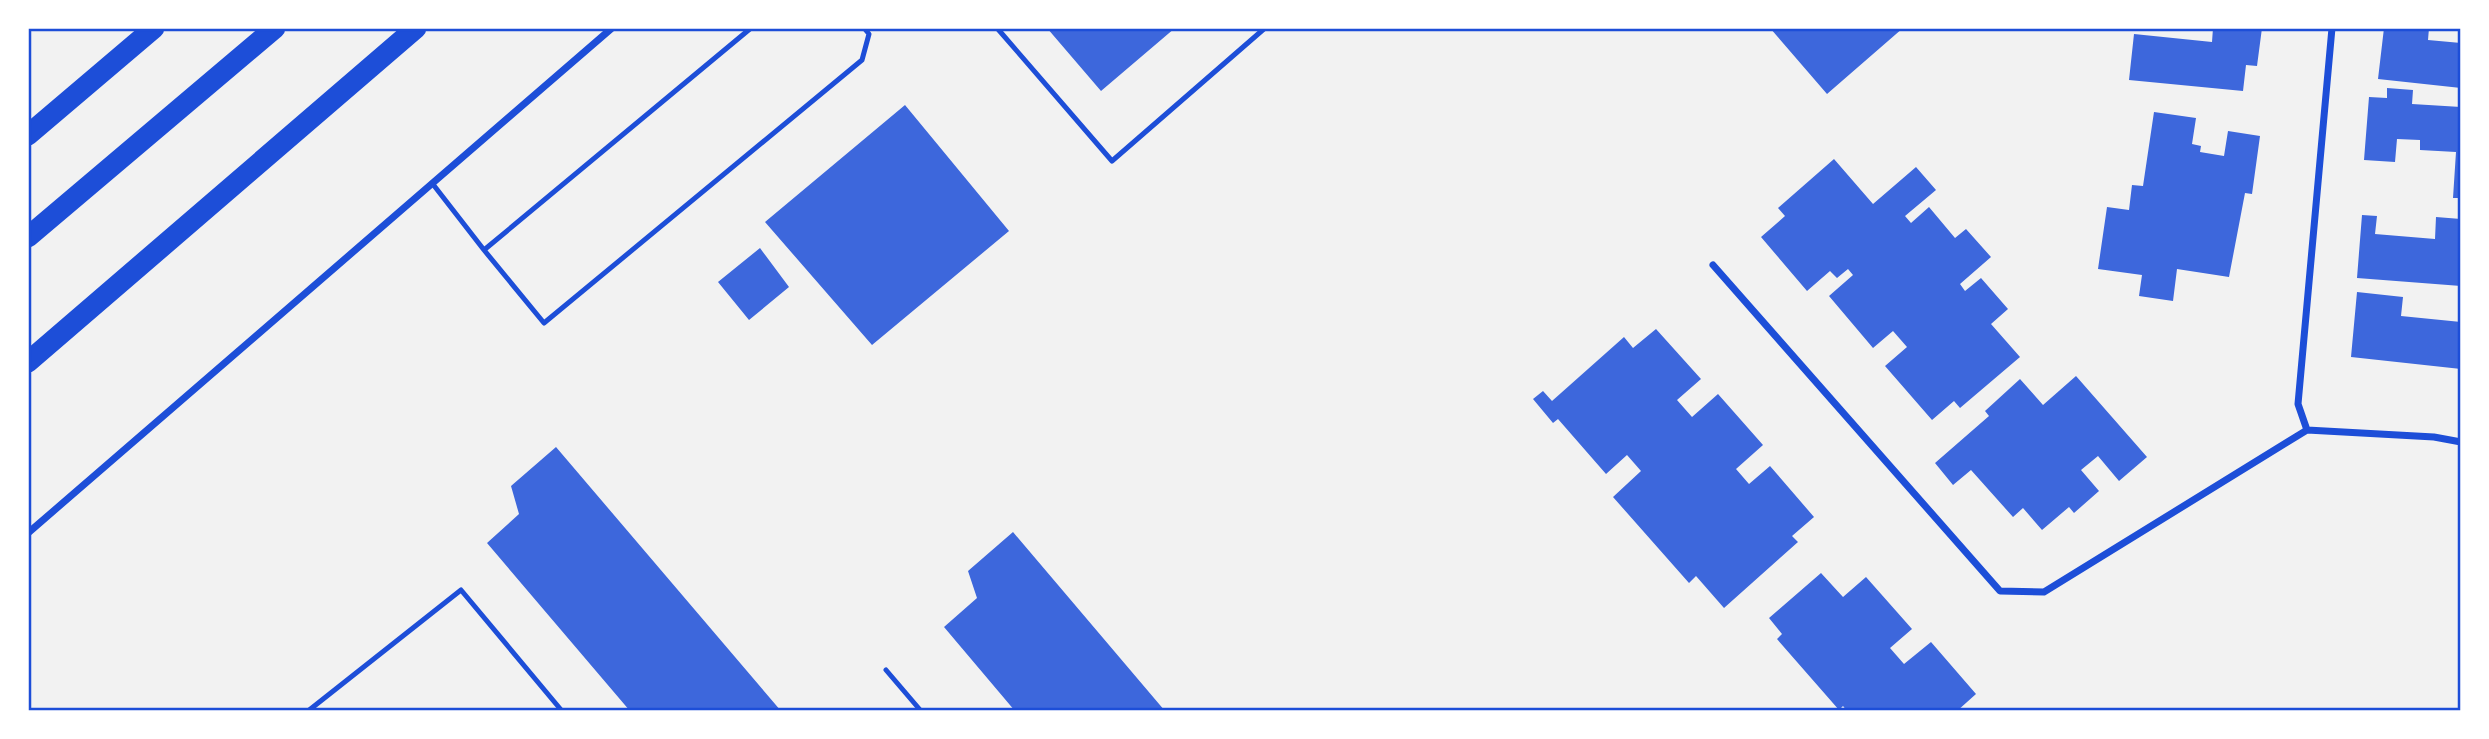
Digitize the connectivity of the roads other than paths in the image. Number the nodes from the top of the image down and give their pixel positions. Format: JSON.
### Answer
{"nodes":[{"id":1,"x":154,"y":28,"type":"edge"},
{"id":2,"x":275,"y":28,"type":"edge"},
{"id":3,"x":416,"y":28,"type":"edge"},
{"id":4,"x":612,"y":28,"type":"edge"},
{"id":5,"x":751,"y":28,"type":"edge"},
{"id":6,"x":864,"y":28,"type":"edge"},
{"id":7,"x":997,"y":28,"type":"edge"},
{"id":8,"x":1265,"y":28,"type":"edge"},
{"id":9,"x":2332,"y":28,"type":"edge"},
{"id":10,"x":28,"y":135,"type":"edge"},
{"id":11,"x":431,"y":183,"type":"junction"},
{"id":12,"x":28,"y":237,"type":"edge"},
{"id":13,"x":484,"y":250,"type":"junction"},
{"id":14,"x":1713,"y":265,"type":"dead end"},
{"id":15,"x":28,"y":362,"type":"edge"},
{"id":16,"x":2307,"y":430,"type":"junction"},
{"id":17,"x":2461,"y":442,"type":"edge"},
{"id":18,"x":28,"y":533,"type":"edge"},
{"id":19,"x":886,"y":670,"type":"dead end"},
{"id":20,"x":308,"y":711,"type":"edge"},
{"id":21,"x":562,"y":711,"type":"edge"},
{"id":22,"x":920,"y":711,"type":"edge"}],
"edges":[{"from":1,"to":10,"type":"highway"},
{"from":2,"to":12,"type":"highway"},
{"from":3,"to":15,"type":"highway"},
{"from":4,"to":11,"type":"street"},
{"from":5,"to":13,"type":"lane"},
{"from":6,"to":13,"type":"lane"},
{"from":7,"to":8,"type":"lane"},
{"from":9,"to":16,"type":"street"},
{"from":11,"to":13,"type":"lane"},
{"from":11,"to":18,"type":"street"},
{"from":14,"to":16,"type":"street"},
{"from":16,"to":17,"type":"street"},
{"from":19,"to":22,"type":"lane"},
{"from":20,"to":21,"type":"lane"}]}
